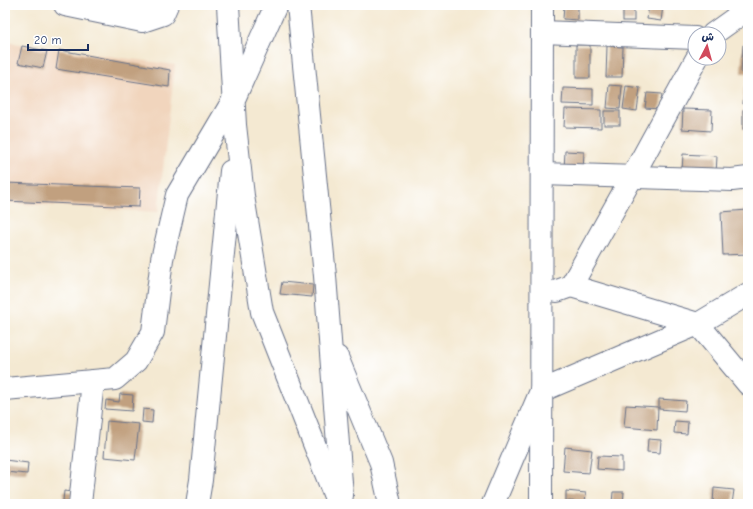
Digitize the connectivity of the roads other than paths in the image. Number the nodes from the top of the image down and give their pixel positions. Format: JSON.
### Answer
{"nodes":[{"id":1,"x":65,"y":5,"type":"edge"},
{"id":2,"x":167,"y":5,"type":"edge"},
{"id":3,"x":228,"y":5,"type":"edge"},
{"id":4,"x":276,"y":5,"type":"edge"},
{"id":5,"x":298,"y":5,"type":"edge"},
{"id":6,"x":542,"y":5,"type":"edge"},
{"id":7,"x":748,"y":9,"type":"edge"},
{"id":8,"x":724,"y":26,"type":"edge"},
{"id":9,"x":542,"y":32,"type":"junction"},
{"id":10,"x":687,"y":38,"type":"edge"},
{"id":11,"x":693,"y":66,"type":"edge"},
{"id":12,"x":234,"y":99,"type":"junction"},
{"id":13,"x":235,"y":125,"type":"junction"},
{"id":14,"x":542,"y":174,"type":"junction"},
{"id":15,"x":632,"y":177,"type":"junction"},
{"id":16,"x":748,"y":178,"type":"edge"},
{"id":17,"x":571,"y":286,"type":"junction"},
{"id":18,"x":748,"y":294,"type":"edge"},
{"id":19,"x":541,"y":296,"type":"junction"},
{"id":20,"x":698,"y":324,"type":"junction"},
{"id":21,"x":330,"y":338,"type":"junction"},
{"id":22,"x":93,"y":381,"type":"junction"},
{"id":23,"x":748,"y":384,"type":"edge"},
{"id":24,"x":5,"y":389,"type":"edge"},
{"id":25,"x":541,"y":391,"type":"junction"},
{"id":26,"x":201,"y":480,"type":"junction"},
{"id":27,"x":80,"y":504,"type":"edge"},
{"id":28,"x":197,"y":504,"type":"edge"},
{"id":29,"x":209,"y":504,"type":"edge"},
{"id":30,"x":338,"y":504,"type":"edge"},
{"id":31,"x":343,"y":504,"type":"edge"},
{"id":32,"x":390,"y":504,"type":"edge"},
{"id":33,"x":493,"y":504,"type":"edge"},
{"id":34,"x":541,"y":504,"type":"edge"}],
"edges":[{"from":1,"to":2,"type":"street"},
{"from":3,"to":12,"type":"street"},
{"from":4,"to":12,"type":"street"},
{"from":5,"to":21,"type":"street"},
{"from":6,"to":9,"type":"street"},
{"from":7,"to":8,"type":"street"},
{"from":9,"to":10,"type":"street"},
{"from":9,"to":14,"type":"street"},
{"from":11,"to":15,"type":"street"},
{"from":12,"to":13,"type":"street"},
{"from":12,"to":22,"type":"street"},
{"from":13,"to":26,"type":"street"},
{"from":13,"to":30,"type":"street"},
{"from":14,"to":15,"type":"street"},
{"from":14,"to":19,"type":"street"},
{"from":15,"to":16,"type":"street"},
{"from":15,"to":17,"type":"street"},
{"from":17,"to":19,"type":"street"},
{"from":17,"to":20,"type":"street"},
{"from":18,"to":20,"type":"street"},
{"from":19,"to":25,"type":"street"},
{"from":20,"to":23,"type":"street"},
{"from":20,"to":25,"type":"street"},
{"from":21,"to":31,"type":"street"},
{"from":21,"to":32,"type":"street"},
{"from":22,"to":24,"type":"street"},
{"from":22,"to":27,"type":"street"},
{"from":25,"to":33,"type":"street"},
{"from":25,"to":34,"type":"street"},
{"from":26,"to":28,"type":"street"},
{"from":26,"to":29,"type":"street"}]}
